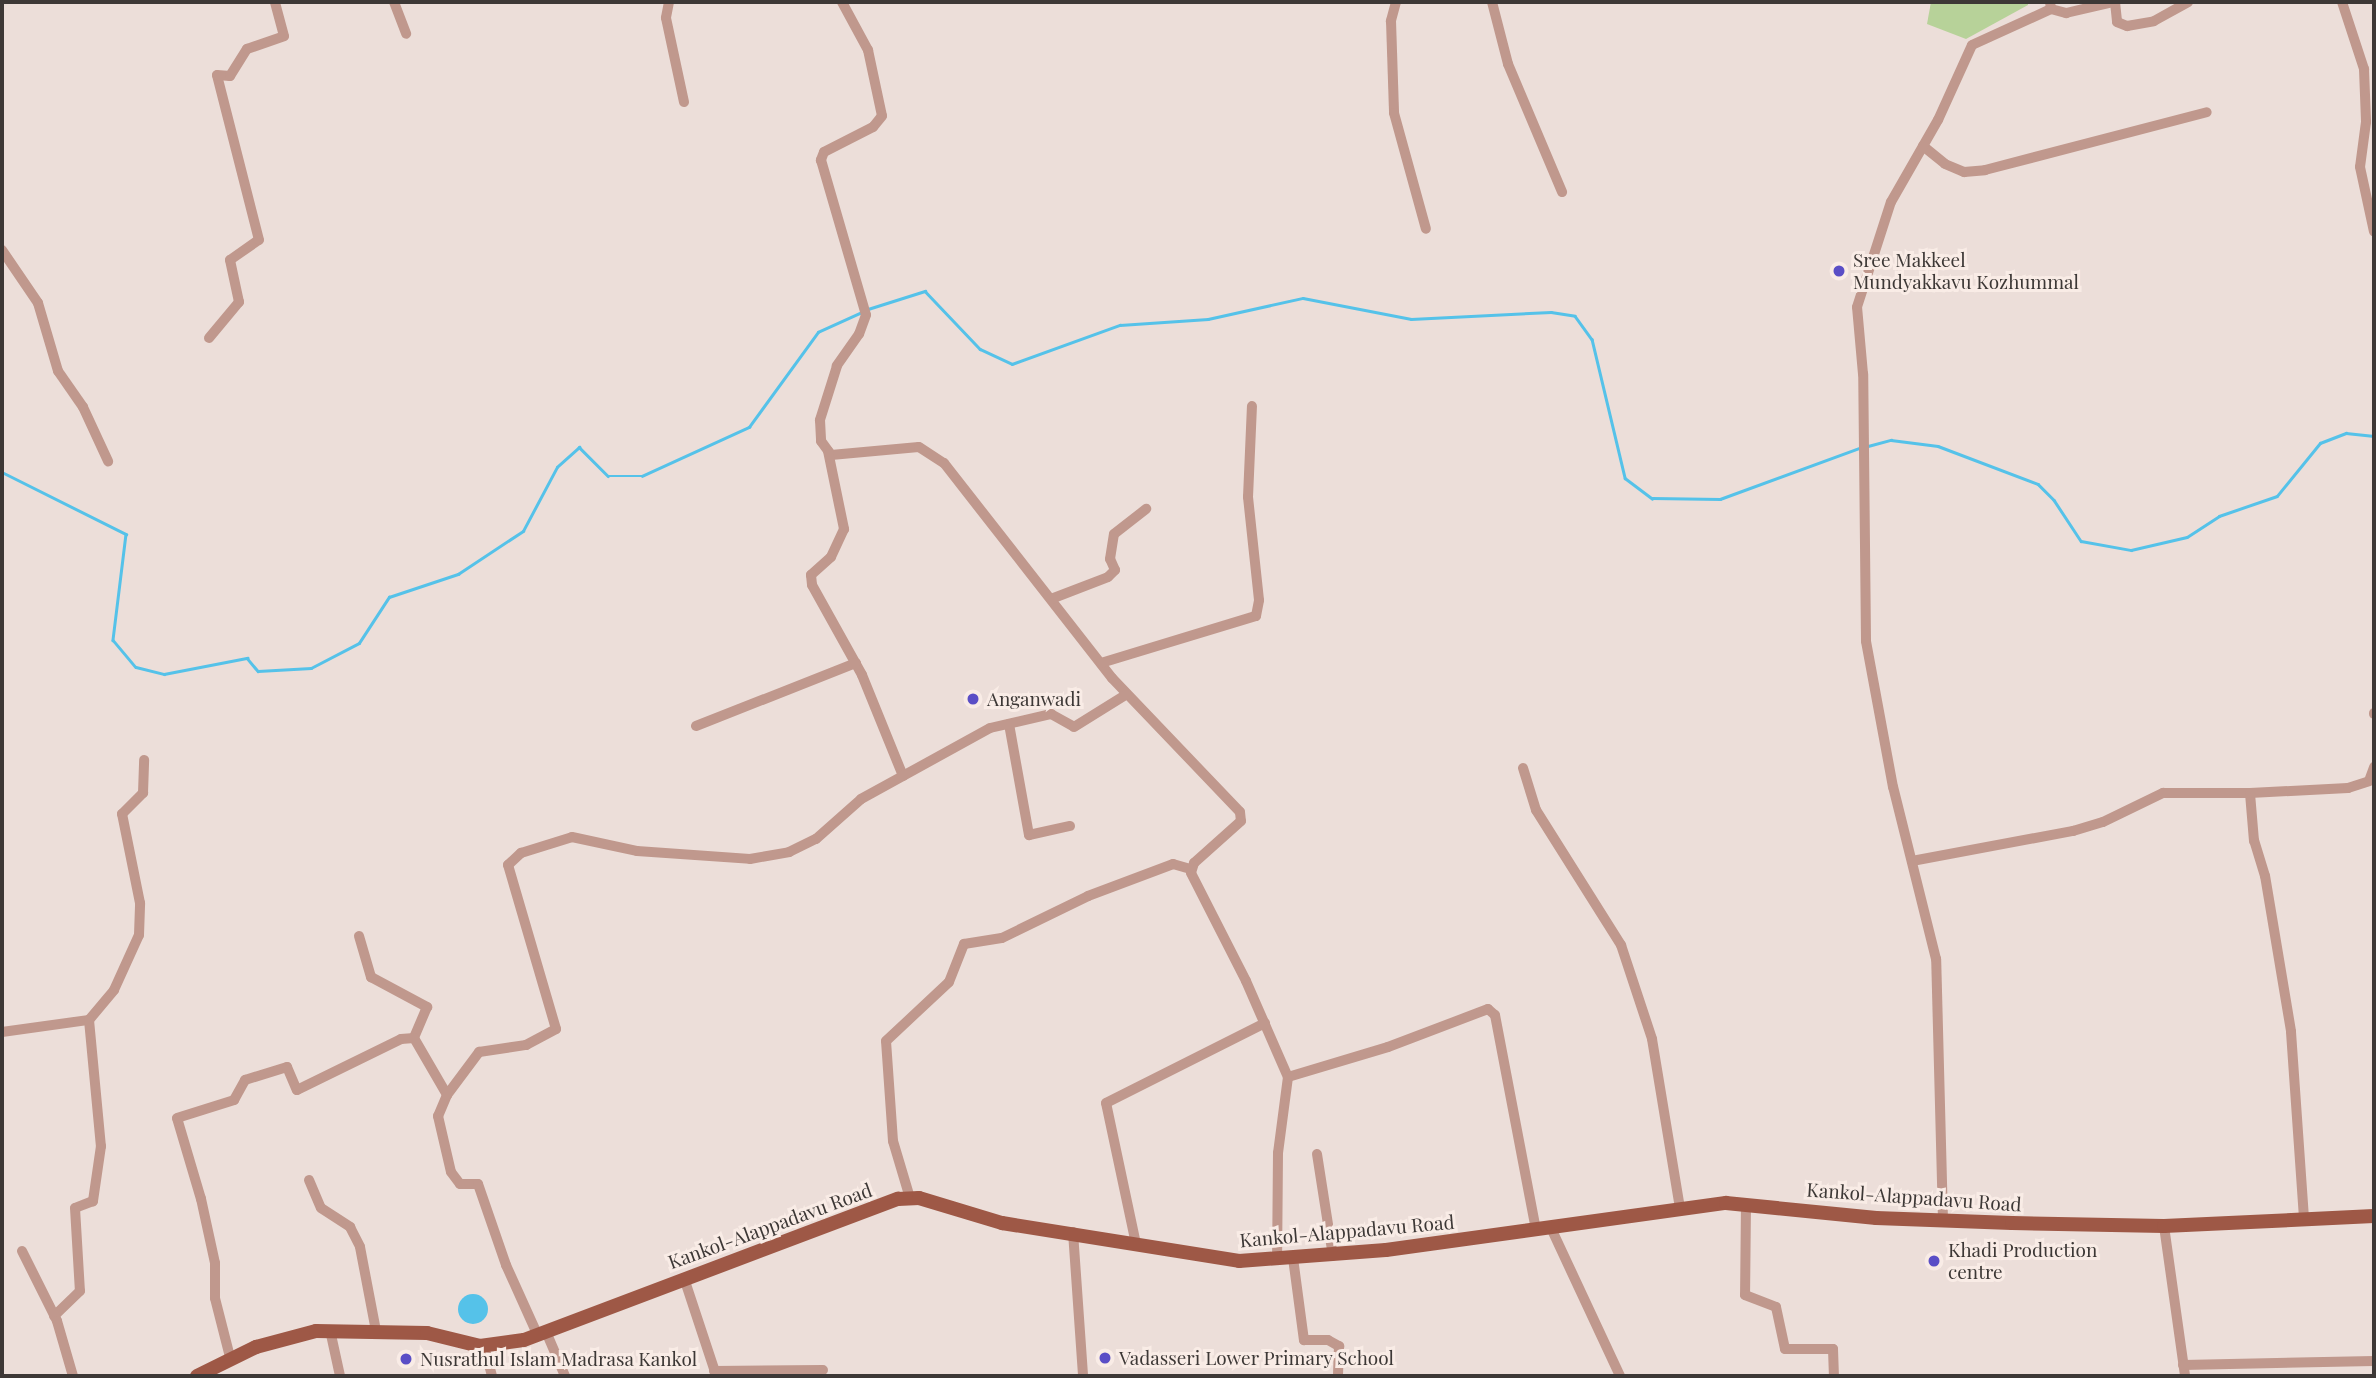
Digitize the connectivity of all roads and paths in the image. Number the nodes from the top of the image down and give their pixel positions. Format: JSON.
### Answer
{"nodes":[{"id":1,"x":275,"y":2,"type":"edge"},
{"id":2,"x":394,"y":2,"type":"edge"},
{"id":3,"x":669,"y":2,"type":"edge"},
{"id":4,"x":842,"y":2,"type":"edge"},
{"id":5,"x":1396,"y":2,"type":"edge"},
{"id":6,"x":1492,"y":2,"type":"edge"},
{"id":7,"x":2114,"y":2,"type":"edge"},
{"id":8,"x":2188,"y":2,"type":"edge"},
{"id":9,"x":2342,"y":2,"type":"edge"},
{"id":10,"x":2051,"y":6,"type":"edge"},
{"id":11,"x":406,"y":34,"type":"dead end"},
{"id":12,"x":684,"y":102,"type":"dead end"},
{"id":13,"x":2207,"y":112,"type":"dead end"},
{"id":14,"x":1923,"y":146,"type":"junction"},
{"id":15,"x":1562,"y":192,"type":"dead end"},
{"id":16,"x":1426,"y":229,"type":"dead end"},
{"id":17,"x":2374,"y":232,"type":"edge"},
{"id":18,"x":2,"y":250,"type":"edge"},
{"id":19,"x":209,"y":338,"type":"dead end"},
{"id":20,"x":1252,"y":406,"type":"dead end"},
{"id":21,"x":828,"y":452,"type":"junction"},
{"id":22,"x":108,"y":461,"type":"dead end"},
{"id":23,"x":1146,"y":509,"type":"dead end"},
{"id":24,"x":1051,"y":599,"type":"junction"},
{"id":25,"x":856,"y":663,"type":"junction"},
{"id":26,"x":1101,"y":663,"type":"junction"},
{"id":27,"x":1127,"y":694,"type":"junction"},
{"id":28,"x":1009,"y":724,"type":"junction"},
{"id":29,"x":696,"y":726,"type":"dead end"},
{"id":30,"x":144,"y":760,"type":"dead end"},
{"id":31,"x":2374,"y":767,"type":"edge"},
{"id":32,"x":1522,"y":768,"type":"dead end"},
{"id":33,"x":903,"y":776,"type":"junction"},
{"id":34,"x":2250,"y":793,"type":"junction"},
{"id":35,"x":1070,"y":826,"type":"dead end"},
{"id":36,"x":1912,"y":861,"type":"junction"},
{"id":37,"x":1191,"y":869,"type":"junction"},
{"id":38,"x":359,"y":936,"type":"dead end"},
{"id":39,"x":89,"y":1020,"type":"junction"},
{"id":40,"x":1265,"y":1023,"type":"junction"},
{"id":41,"x":2,"y":1032,"type":"edge"},
{"id":42,"x":414,"y":1038,"type":"junction"},
{"id":43,"x":1288,"y":1077,"type":"junction"},
{"id":44,"x":447,"y":1095,"type":"junction"},
{"id":45,"x":1317,"y":1154,"type":"dead end"},
{"id":46,"x":309,"y":1180,"type":"dead end"},
{"id":47,"x":910,"y":1198,"type":"junction"},
{"id":48,"x":1746,"y":1204,"type":"junction"},
{"id":49,"x":1680,"y":1208,"type":"junction"},
{"id":50,"x":2374,"y":1216,"type":"edge"},
{"id":51,"x":2304,"y":1218,"type":"junction"},
{"id":52,"x":1943,"y":1220,"type":"junction"},
{"id":53,"x":2164,"y":1226,"type":"junction"},
{"id":54,"x":1544,"y":1229,"type":"junction"},
{"id":55,"x":1073,"y":1232,"type":"junction"},
{"id":56,"x":1136,"y":1244,"type":"junction"},
{"id":57,"x":22,"y":1251,"type":"dead end"},
{"id":58,"x":1333,"y":1256,"type":"junction"},
{"id":59,"x":1293,"y":1258,"type":"junction"},
{"id":60,"x":1277,"y":1259,"type":"junction"},
{"id":61,"x":684,"y":1278,"type":"junction"},
{"id":62,"x":54,"y":1316,"type":"junction"},
{"id":63,"x":330,"y":1331,"type":"junction"},
{"id":64,"x":376,"y":1331,"type":"junction"},
{"id":65,"x":542,"y":1335,"type":"junction"},
{"id":66,"x":484,"y":1346,"type":"junction"},
{"id":67,"x":230,"y":1357,"type":"junction"},
{"id":68,"x":2374,"y":1361,"type":"edge"},
{"id":69,"x":823,"y":1370,"type":"dead end"},
{"id":70,"x":2184,"y":1371,"type":"edge"},
{"id":71,"x":715,"y":1373,"type":"edge"},
{"id":72,"x":74,"y":1376,"type":"edge"},
{"id":73,"x":197,"y":1376,"type":"edge"},
{"id":74,"x":340,"y":1376,"type":"edge"},
{"id":75,"x":492,"y":1376,"type":"edge"},
{"id":76,"x":565,"y":1376,"type":"edge"},
{"id":77,"x":1083,"y":1376,"type":"edge"},
{"id":78,"x":1338,"y":1376,"type":"edge"},
{"id":79,"x":1620,"y":1376,"type":"edge"},
{"id":80,"x":1834,"y":1376,"type":"edge"}],
"edges":[{"from":1,"to":19,"type":"street"},
{"from":2,"to":11,"type":"street"},
{"from":3,"to":12,"type":"street"},
{"from":4,"to":21,"type":"street"},
{"from":5,"to":16,"type":"street"},
{"from":6,"to":15,"type":"street"},
{"from":7,"to":8,"type":"street"},
{"from":7,"to":10,"type":"street"},
{"from":9,"to":17,"type":"street"},
{"from":10,"to":14,"type":"street"},
{"from":13,"to":14,"type":"street"},
{"from":14,"to":36,"type":"street"},
{"from":18,"to":22,"type":"street"},
{"from":20,"to":26,"type":"street"},
{"from":21,"to":24,"type":"street"},
{"from":21,"to":25,"type":"street"},
{"from":23,"to":24,"type":"street"},
{"from":24,"to":26,"type":"street"},
{"from":25,"to":29,"type":"street"},
{"from":25,"to":33,"type":"street"},
{"from":26,"to":27,"type":"street"},
{"from":27,"to":28,"type":"street"},
{"from":27,"to":37,"type":"street"},
{"from":28,"to":33,"type":"street"},
{"from":28,"to":35,"type":"street"},
{"from":30,"to":39,"type":"street"},
{"from":31,"to":34,"type":"street"},
{"from":32,"to":49,"type":"street"},
{"from":33,"to":44,"type":"street"},
{"from":34,"to":36,"type":"street"},
{"from":34,"to":51,"type":"street"},
{"from":36,"to":52,"type":"street"},
{"from":37,"to":40,"type":"street"},
{"from":37,"to":47,"type":"street"},
{"from":38,"to":42,"type":"street"},
{"from":39,"to":41,"type":"street"},
{"from":39,"to":62,"type":"street"},
{"from":40,"to":43,"type":"street"},
{"from":40,"to":56,"type":"street"},
{"from":42,"to":44,"type":"street"},
{"from":42,"to":67,"type":"street"},
{"from":43,"to":54,"type":"street"},
{"from":43,"to":60,"type":"street"},
{"from":44,"to":65,"type":"street"},
{"from":45,"to":58,"type":"street"},
{"from":46,"to":64,"type":"street"},
{"from":47,"to":55,"type":"main road","name":"Kankol-Alappadavu Road"},
{"from":47,"to":61,"type":"main road","name":"Kankol-Alappadavu Road"},
{"from":48,"to":49,"type":"main road","name":"Kankol-Alappadavu Road"},
{"from":48,"to":52,"type":"main road","name":"Kankol-Alappadavu Road"},
{"from":48,"to":80,"type":"street"},
{"from":49,"to":54,"type":"main road","name":"Kankol-Alappadavu Road"},
{"from":50,"to":51,"type":"main road","name":"Kankol-Alappadavu Road"},
{"from":51,"to":53,"type":"main road","name":"Kankol-Alappadavu Road"},
{"from":52,"to":53,"type":"main road","name":"Kankol-Alappadavu Road"},
{"from":53,"to":70,"type":"street"},
{"from":54,"to":58,"type":"main road","name":"Kankol-Alappadavu Road"},
{"from":54,"to":79,"type":"street"},
{"from":55,"to":56,"type":"main road","name":"Kankol-Alappadavu Road"},
{"from":55,"to":77,"type":"street"},
{"from":56,"to":60,"type":"main road","name":"Kankol-Alappadavu Road"},
{"from":57,"to":62,"type":"street"},
{"from":58,"to":59,"type":"main road","name":"Kankol-Alappadavu Road"},
{"from":59,"to":60,"type":"main road","name":"Kankol-Alappadavu Road"},
{"from":59,"to":78,"type":"street"},
{"from":61,"to":65,"type":"main road","name":"Kankol-Alappadavu Road"},
{"from":61,"to":71,"type":"street"},
{"from":62,"to":72,"type":"street"},
{"from":63,"to":64,"type":"main road","name":"Kankol-Alappadavu Road"},
{"from":63,"to":67,"type":"main road","name":"Kankol-Alappadavu Road"},
{"from":63,"to":74,"type":"street"},
{"from":64,"to":66,"type":"main road","name":"Kankol-Alappadavu Road"},
{"from":65,"to":66,"type":"main road","name":"Kankol-Alappadavu Road"},
{"from":65,"to":76,"type":"street"},
{"from":66,"to":75,"type":"street"},
{"from":67,"to":73,"type":"main road","name":"Kankol-Alappadavu Road"},
{"from":68,"to":70,"type":"street"},
{"from":69,"to":71,"type":"street"}]}
